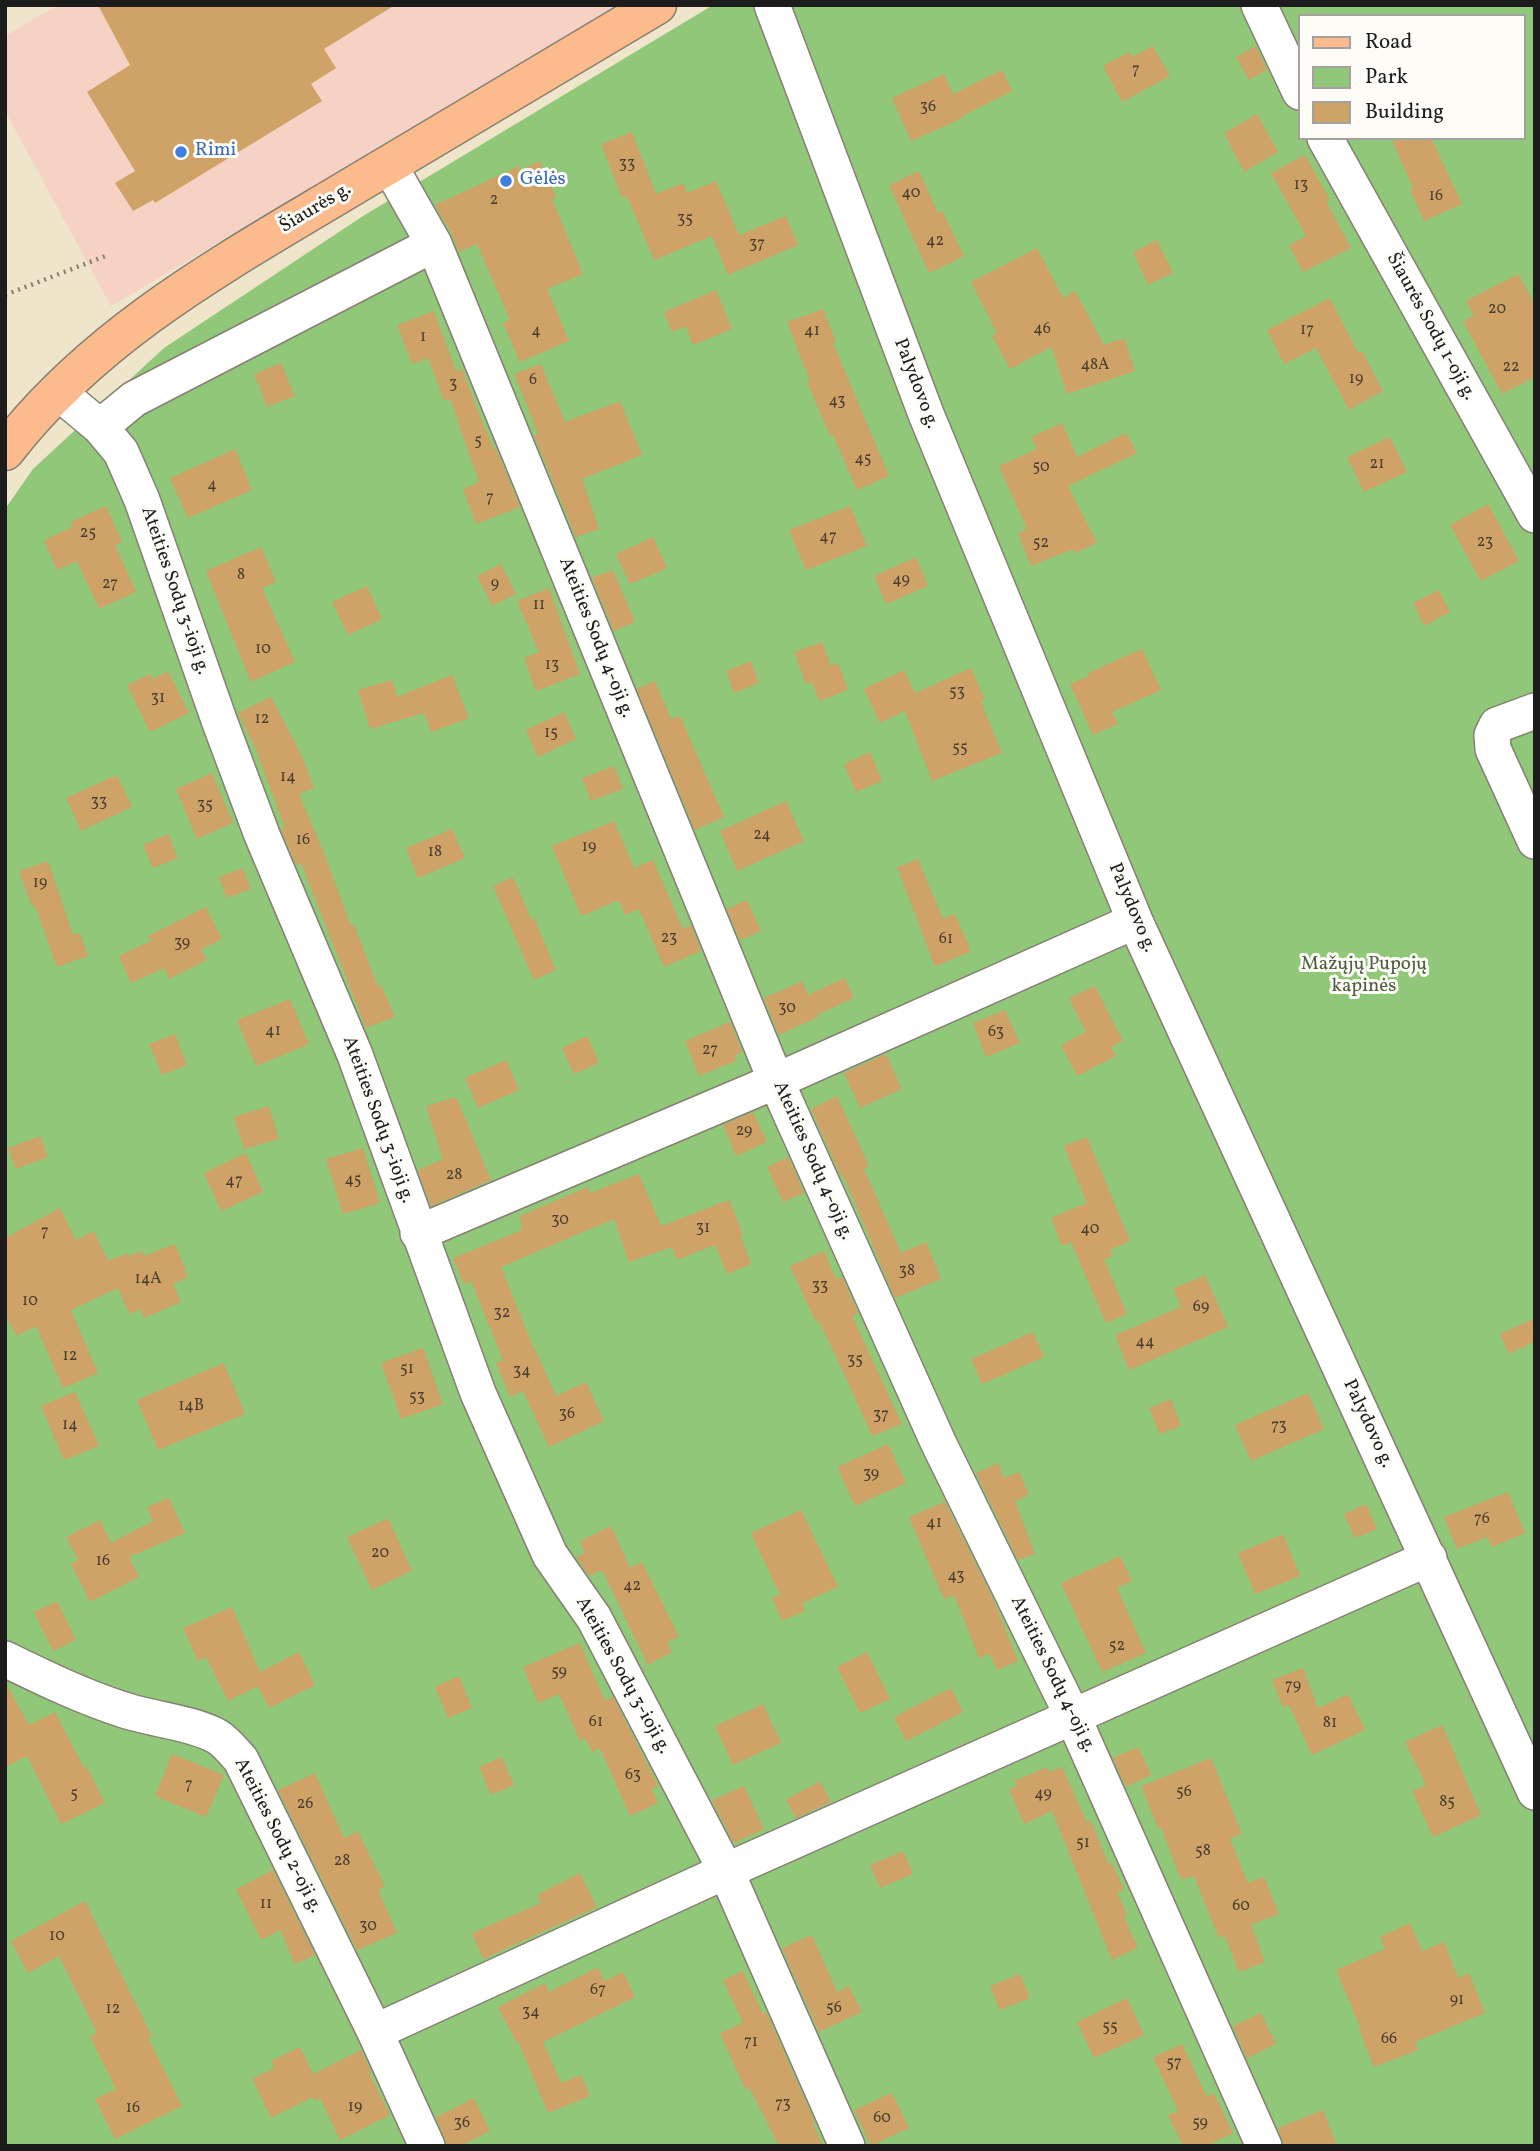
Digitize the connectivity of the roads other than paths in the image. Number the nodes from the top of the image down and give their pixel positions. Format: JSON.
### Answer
{"nodes":[{"id":1,"x":657,"y":5,"type":"edge"},
{"id":2,"x":772,"y":5,"type":"edge"},
{"id":3,"x":1259,"y":5,"type":"edge"},
{"id":4,"x":1298,"y":88,"type":"edge"},
{"id":5,"x":1326,"y":140,"type":"edge"},
{"id":6,"x":389,"y":165,"type":"junction"},
{"id":7,"x":434,"y":244,"type":"junction"},
{"id":8,"x":58,"y":392,"type":"junction"},
{"id":9,"x":100,"y":427,"type":"junction"},
{"id":10,"x":5,"y":451,"type":"edge"},
{"id":11,"x":1535,"y":515,"type":"edge"},
{"id":12,"x":1535,"y":711,"type":"edge"},
{"id":13,"x":1535,"y":841,"type":"edge"},
{"id":14,"x":1135,"y":921,"type":"junction"},
{"id":15,"x":776,"y":1081,"type":"junction"},
{"id":16,"x":418,"y":1233,"type":"junction"},
{"id":17,"x":1429,"y":1558,"type":"junction"},
{"id":18,"x":5,"y":1659,"type":"edge"},
{"id":19,"x":1073,"y":1717,"type":"junction"},
{"id":20,"x":1535,"y":1792,"type":"edge"},
{"id":21,"x":726,"y":1871,"type":"junction"},
{"id":22,"x":375,"y":2032,"type":"junction"},
{"id":23,"x":428,"y":2146,"type":"edge"},
{"id":24,"x":846,"y":2146,"type":"edge"},
{"id":25,"x":1264,"y":2146,"type":"edge"}],
"edges":[{"from":1,"to":6,"type":"main road","name":"Šiaurės g."},
{"from":2,"to":14,"type":"street","name":"Palydovo g."},
{"from":3,"to":4,"type":"street"},
{"from":5,"to":11,"type":"street","name":"Šiaurės Sodų 1-oji g."},
{"from":6,"to":7,"type":"street","name":"Ateities Sodų 4-oji g."},
{"from":6,"to":8,"type":"main road","name":"Šiaurės g."},
{"from":7,"to":9,"type":"street"},
{"from":7,"to":15,"type":"street","name":"Ateities Sodų 4-oji g."},
{"from":8,"to":9,"type":"street","name":"Ateities Sodų 3-ioji g."},
{"from":8,"to":10,"type":"main road","name":"Šiaurės g."},
{"from":9,"to":16,"type":"street","name":"Ateities Sodų 3-ioji g."},
{"from":12,"to":13,"type":"street"},
{"from":14,"to":15,"type":"street"},
{"from":14,"to":17,"type":"street","name":"Palydovo g."},
{"from":15,"to":16,"type":"street"},
{"from":15,"to":19,"type":"street","name":"Ateities Sodų 4-oji g."},
{"from":16,"to":21,"type":"street","name":"Ateities Sodų 3-ioji g."},
{"from":17,"to":19,"type":"street"},
{"from":17,"to":20,"type":"street","name":"Palydovo g."},
{"from":18,"to":22,"type":"street","name":"Ateities Sodų 2-oji g."},
{"from":19,"to":21,"type":"street"},
{"from":19,"to":25,"type":"street","name":"Ateities Sodų 4-oji g."},
{"from":21,"to":22,"type":"street"},
{"from":21,"to":24,"type":"street","name":"Ateities Sodų 3-ioji g."},
{"from":22,"to":23,"type":"street","name":"Ateities Sodų 2-oji g."}]}
